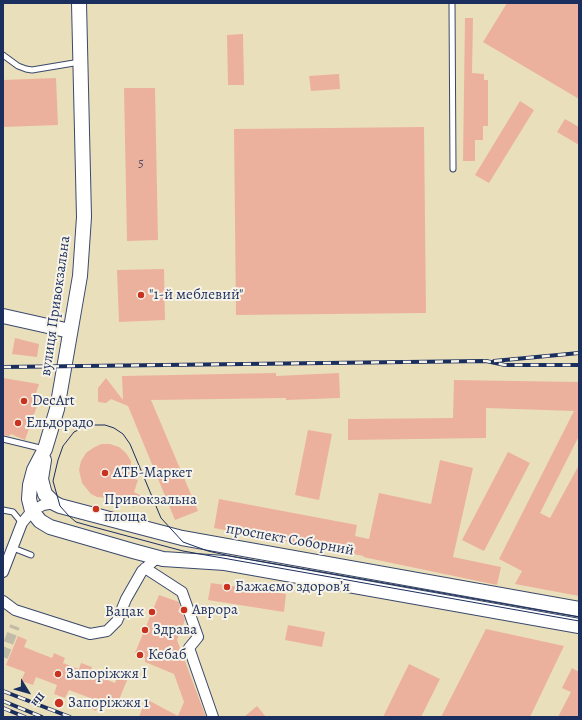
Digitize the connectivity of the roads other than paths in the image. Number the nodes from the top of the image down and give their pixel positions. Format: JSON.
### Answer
{"nodes":[{"id":1,"x":79,"y":3,"type":"edge"},
{"id":2,"x":452,"y":3,"type":"edge"},
{"id":3,"x":3,"y":55,"type":"edge"},
{"id":4,"x":81,"y":62,"type":"junction"},
{"id":5,"x":453,"y":170,"type":"dead end"},
{"id":6,"x":3,"y":316,"type":"edge"},
{"id":7,"x":70,"y":331,"type":"junction"},
{"id":8,"x":3,"y":439,"type":"edge"},
{"id":9,"x":45,"y":450,"type":"junction"},
{"id":10,"x":54,"y":503,"type":"junction"},
{"id":11,"x":3,"y":510,"type":"edge"},
{"id":12,"x":32,"y":511,"type":"junction"},
{"id":13,"x":22,"y":523,"type":"junction"},
{"id":14,"x":182,"y":538,"type":"junction"},
{"id":15,"x":13,"y":548,"type":"junction"},
{"id":16,"x":30,"y":555,"type":"dead end"},
{"id":17,"x":158,"y":557,"type":"junction"},
{"id":18,"x":178,"y":559,"type":"junction"},
{"id":19,"x":145,"y":568,"type":"junction"},
{"id":20,"x":3,"y":572,"type":"edge"},
{"id":21,"x":3,"y":601,"type":"edge"},
{"id":22,"x":579,"y":609,"type":"edge"},
{"id":23,"x":579,"y":626,"type":"edge"},
{"id":24,"x":213,"y":717,"type":"edge"}],
"edges":[{"from":1,"to":4,"type":"main road","name":"вулиця Привокзальна"},
{"from":2,"to":5,"type":"lane"},
{"from":3,"to":4,"type":"lane"},
{"from":4,"to":7,"type":"main road","name":"вулиця Привокзальна"},
{"from":6,"to":7,"type":"main road"},
{"from":7,"to":9,"type":"main road","name":"вулиця Привокзальна"},
{"from":8,"to":9,"type":"lane"},
{"from":9,"to":10,"type":"main road"},
{"from":9,"to":12,"type":"main road","name":"вулиця Привокзальна"},
{"from":10,"to":12,"type":"street"},
{"from":10,"to":14,"type":"main road","name":"проспект Соборний"},
{"from":11,"to":13,"type":"lane"},
{"from":12,"to":13,"type":"street"},
{"from":12,"to":17,"type":"main road"},
{"from":13,"to":15,"type":"street"},
{"from":14,"to":18,"type":"main road"},
{"from":14,"to":22,"type":"main road","name":"проспект Соборний"},
{"from":15,"to":16,"type":"lane"},
{"from":15,"to":20,"type":"street"},
{"from":17,"to":18,"type":"main road"},
{"from":17,"to":19,"type":"street"},
{"from":18,"to":23,"type":"main road"},
{"from":19,"to":21,"type":"street"},
{"from":19,"to":24,"type":"street"}]}
